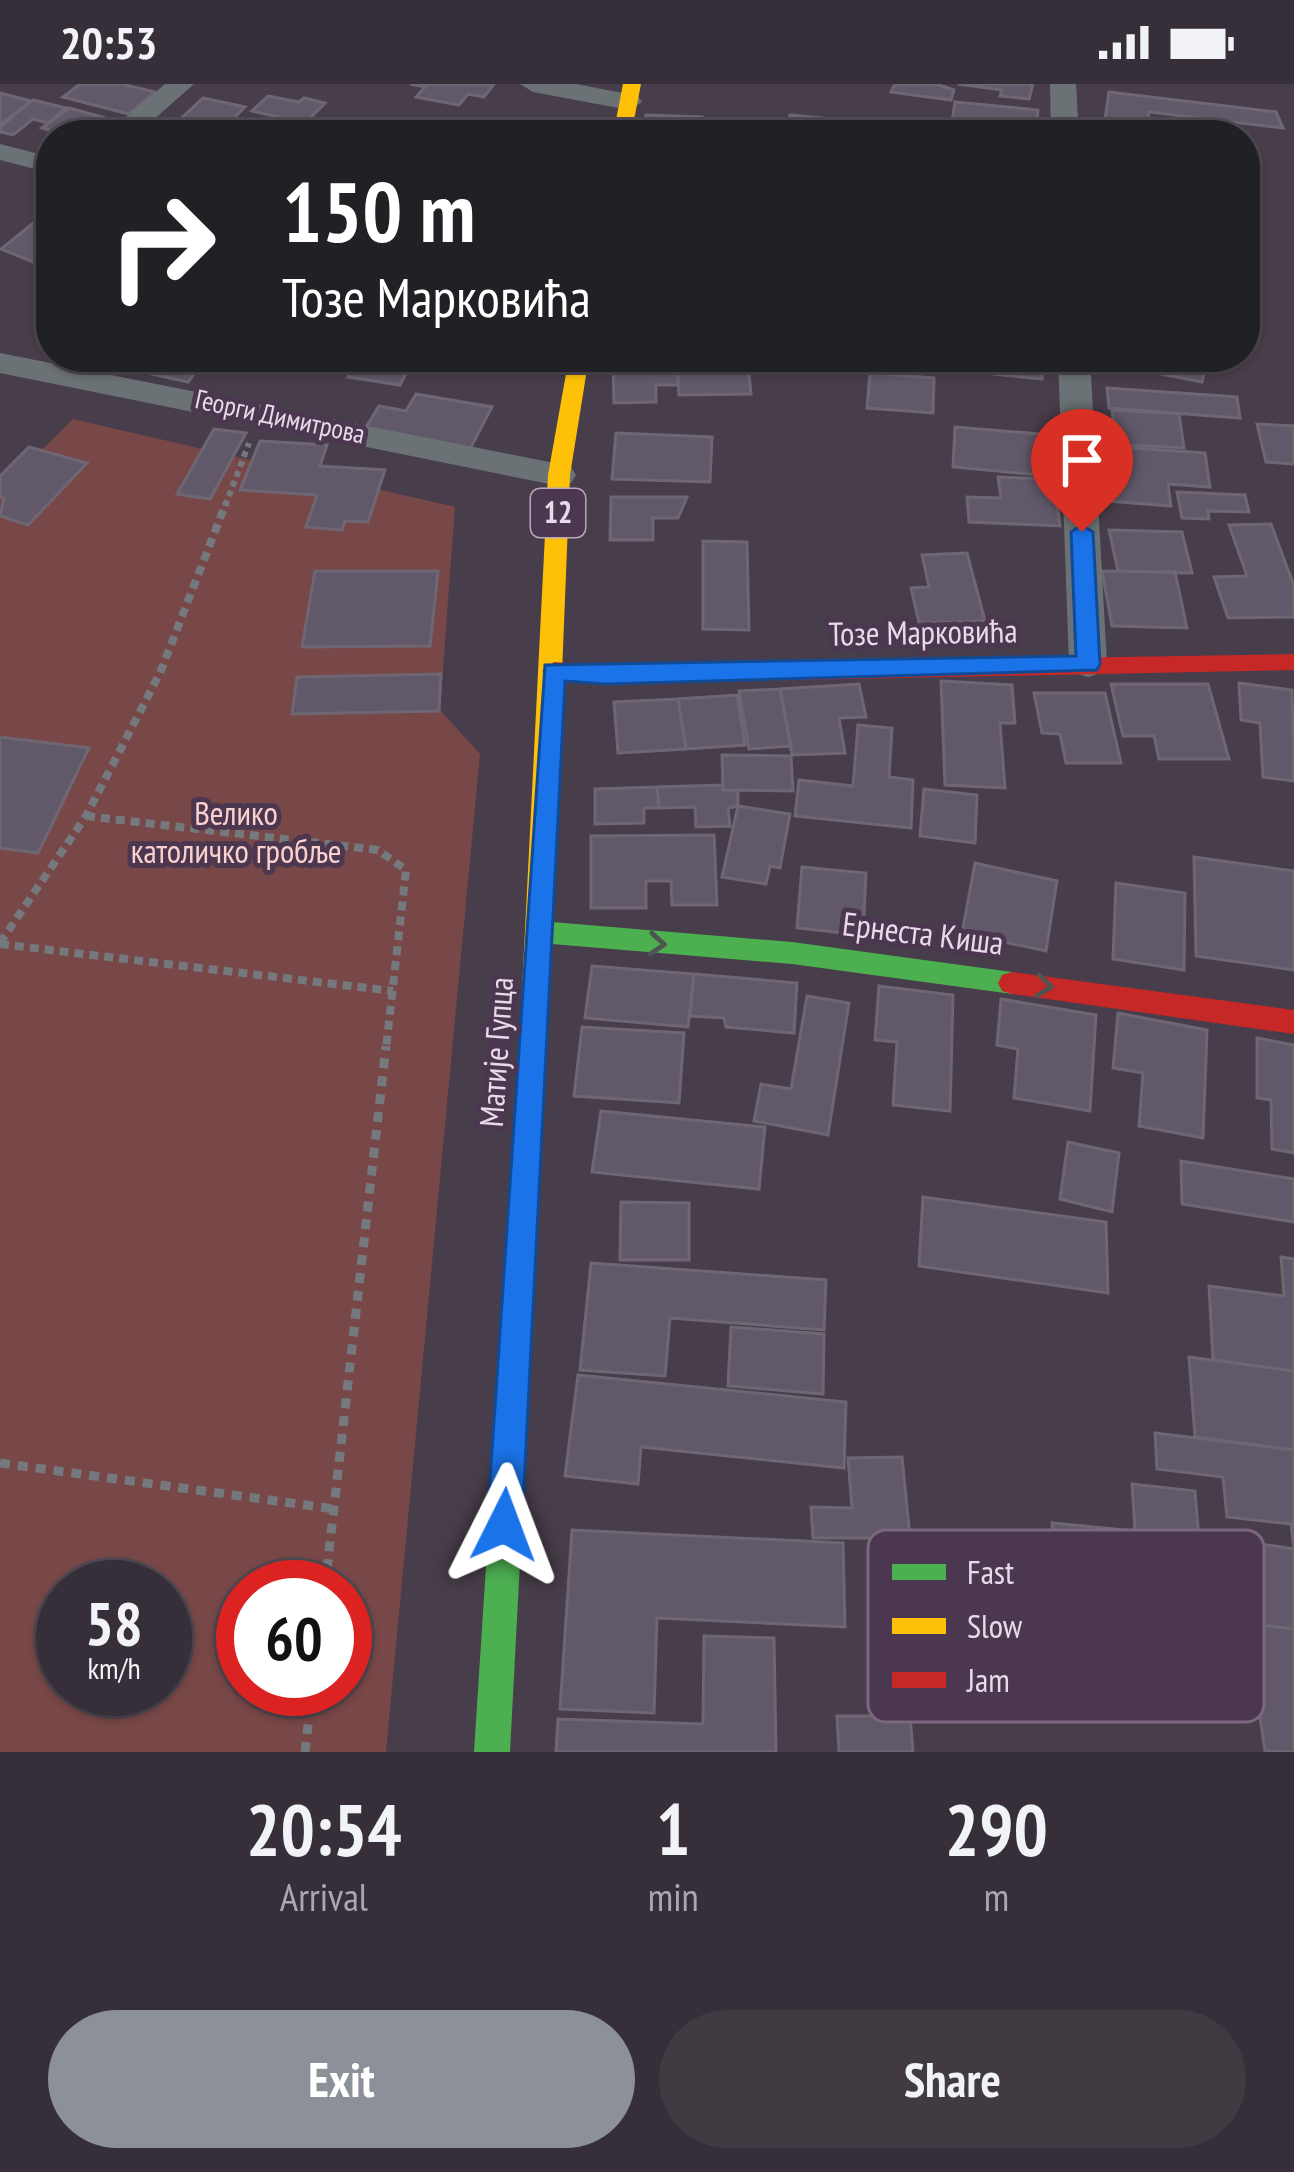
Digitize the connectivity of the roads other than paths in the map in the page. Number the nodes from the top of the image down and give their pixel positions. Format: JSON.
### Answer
{"nodes":[{"id":1,"x":181,"y":84,"type":"edge"},
{"id":2,"x":533,"y":84,"type":"edge"},
{"id":3,"x":1063,"y":84,"type":"edge"},
{"id":4,"x":631,"y":93,"type":"edge"},
{"id":5,"x":137,"y":120,"type":"edge"},
{"id":6,"x":1064,"y":120,"type":"edge"},
{"id":7,"x":0,"y":152,"type":"edge"},
{"id":8,"x":36,"y":160,"type":"edge"},
{"id":9,"x":0,"y":363,"type":"edge"},
{"id":10,"x":36,"y":365,"type":"edge"},
{"id":11,"x":110,"y":372,"type":"edge"},
{"id":12,"x":577,"y":372,"type":"edge"},
{"id":13,"x":1076,"y":372,"type":"edge"},
{"id":14,"x":559,"y":475,"type":"junction"},
{"id":15,"x":1294,"y":662,"type":"edge"},
{"id":16,"x":1088,"y":664,"type":"junction"},
{"id":17,"x":554,"y":671,"type":"junction"},
{"id":18,"x":540,"y":932,"type":"junction"},
{"id":19,"x":1294,"y":1022,"type":"edge"},
{"id":20,"x":492,"y":1752,"type":"edge"}],
"edges":[{"from":1,"to":5,"type":"street"},
{"from":2,"to":4,"type":"street"},
{"from":3,"to":6,"type":"street"},
{"from":7,"to":8,"type":"street"},
{"from":9,"to":10,"type":"street","name":"Георги Димитрова"},
{"from":11,"to":14,"type":"street","name":"Георги Димитрова"},
{"from":12,"to":14,"type":"main road","name":"Матије Гупца","number":"12"},
{"from":13,"to":16,"type":"street"},
{"from":14,"to":17,"type":"main road","name":"Матије Гупца","number":"12"},
{"from":15,"to":16,"type":"main road","name":"Тозе Марковића"},
{"from":16,"to":17,"type":"main road","name":"Тозе Марковића"},
{"from":17,"to":18,"type":"main road","name":"Матије Гупца","number":"12"},
{"from":18,"to":19,"type":"main road","name":"Ернеста Киша","one_way":true},
{"from":18,"to":20,"type":"main road","name":"Матије Гупца","number":"12"}]}
